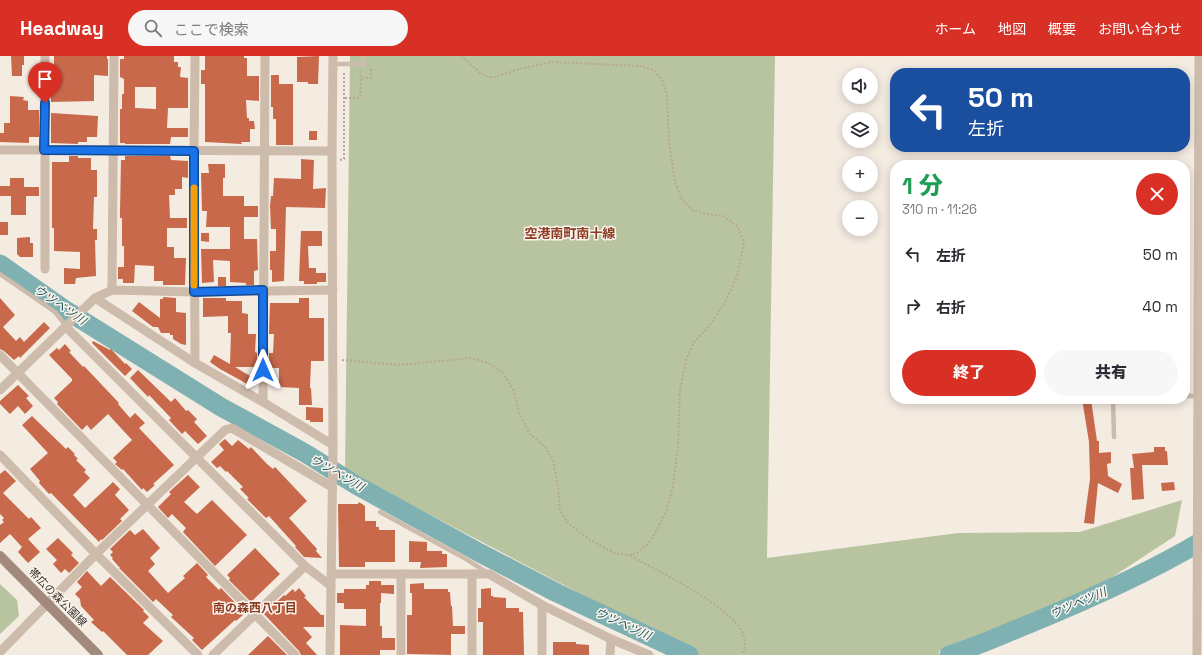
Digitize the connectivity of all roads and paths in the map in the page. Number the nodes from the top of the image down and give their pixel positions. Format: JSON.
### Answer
{"nodes":[{"id":1,"x":45,"y":56,"type":"edge"},
{"id":2,"x":114,"y":56,"type":"edge"},
{"id":3,"x":195,"y":56,"type":"edge"},
{"id":4,"x":266,"y":56,"type":"edge"},
{"id":5,"x":363,"y":56,"type":"edge"},
{"id":6,"x":462,"y":56,"type":"edge"},
{"id":7,"x":1199,"y":56,"type":"edge"},
{"id":8,"x":333,"y":60,"type":"edge"},
{"id":9,"x":344,"y":64,"type":"junction"},
{"id":10,"x":361,"y":78,"type":"dead end"},
{"id":11,"x":345,"y":98,"type":"junction"},
{"id":12,"x":0,"y":150,"type":"edge"},
{"id":13,"x":44,"y":150,"type":"junction"},
{"id":14,"x":113,"y":150,"type":"junction"},
{"id":15,"x":194,"y":151,"type":"junction"},
{"id":16,"x":265,"y":151,"type":"junction"},
{"id":17,"x":332,"y":151,"type":"junction"},
{"id":18,"x":332,"y":163,"type":"junction"},
{"id":19,"x":45,"y":269,"type":"dead end"},
{"id":20,"x":0,"y":274,"type":"edge"},
{"id":21,"x":112,"y":290,"type":"junction"},
{"id":22,"x":263,"y":290,"type":"junction"},
{"id":23,"x":333,"y":290,"type":"junction"},
{"id":24,"x":194,"y":292,"type":"junction"},
{"id":25,"x":95,"y":298,"type":"junction"},
{"id":26,"x":69,"y":324,"type":"junction"},
{"id":27,"x":0,"y":355,"type":"edge"},
{"id":28,"x":333,"y":359,"type":"junction"},
{"id":29,"x":195,"y":363,"type":"junction"},
{"id":30,"x":17,"y":373,"type":"junction"},
{"id":31,"x":0,"y":390,"type":"edge"},
{"id":32,"x":1190,"y":396,"type":"edge"},
{"id":33,"x":1197,"y":396,"type":"junction"},
{"id":34,"x":263,"y":402,"type":"junction"},
{"id":35,"x":1113,"y":404,"type":"edge"},
{"id":36,"x":1114,"y":437,"type":"dead end"},
{"id":37,"x":333,"y":445,"type":"junction"},
{"id":38,"x":0,"y":455,"type":"edge"},
{"id":39,"x":197,"y":458,"type":"junction"},
{"id":40,"x":332,"y":484,"type":"junction"},
{"id":41,"x":146,"y":505,"type":"junction"},
{"id":42,"x":380,"y":512,"type":"dead end"},
{"id":43,"x":96,"y":554,"type":"junction"},
{"id":44,"x":630,"y":555,"type":"junction"},
{"id":45,"x":0,"y":556,"type":"edge"},
{"id":46,"x":305,"y":566,"type":"junction"},
{"id":47,"x":332,"y":574,"type":"junction"},
{"id":48,"x":401,"y":574,"type":"junction"},
{"id":49,"x":472,"y":574,"type":"junction"},
{"id":50,"x":489,"y":574,"type":"junction"},
{"id":51,"x":331,"y":586,"type":"junction"},
{"id":52,"x":47,"y":603,"type":"junction"},
{"id":53,"x":542,"y":606,"type":"junction"},
{"id":54,"x":254,"y":614,"type":"junction"},
{"id":55,"x":611,"y":639,"type":"junction"},
{"id":56,"x":0,"y":652,"type":"edge"},
{"id":57,"x":98,"y":655,"type":"edge"},
{"id":58,"x":198,"y":655,"type":"edge"},
{"id":59,"x":213,"y":655,"type":"edge"},
{"id":60,"x":295,"y":655,"type":"edge"},
{"id":61,"x":330,"y":655,"type":"edge"},
{"id":62,"x":401,"y":655,"type":"edge"},
{"id":63,"x":472,"y":655,"type":"edge"},
{"id":64,"x":542,"y":655,"type":"edge"},
{"id":65,"x":610,"y":655,"type":"edge"},
{"id":66,"x":649,"y":655,"type":"edge"},
{"id":67,"x":743,"y":655,"type":"edge"},
{"id":68,"x":1197,"y":655,"type":"edge"}],
"edges":[{"from":1,"to":13,"type":"street"},
{"from":2,"to":14,"type":"street"},
{"from":3,"to":15,"type":"street"},
{"from":4,"to":16,"type":"street"},
{"from":5,"to":9,"type":"lane"},
{"from":6,"to":44,"type":"path"},
{"from":7,"to":33,"type":"street"},
{"from":8,"to":9,"type":"lane"},
{"from":8,"to":17,"type":"street"},
{"from":9,"to":11,"type":"path"},
{"from":10,"to":11,"type":"path"},
{"from":11,"to":18,"type":"path"},
{"from":12,"to":13,"type":"street"},
{"from":13,"to":14,"type":"street"},
{"from":13,"to":19,"type":"street"},
{"from":14,"to":15,"type":"street"},
{"from":14,"to":21,"type":"street"},
{"from":15,"to":16,"type":"street"},
{"from":15,"to":24,"type":"street"},
{"from":16,"to":17,"type":"street"},
{"from":16,"to":22,"type":"street"},
{"from":17,"to":18,"type":"street"},
{"from":18,"to":23,"type":"street"},
{"from":20,"to":26,"type":"lane"},
{"from":21,"to":24,"type":"street"},
{"from":21,"to":25,"type":"street"},
{"from":22,"to":23,"type":"street"},
{"from":22,"to":24,"type":"street"},
{"from":22,"to":34,"type":"street"},
{"from":23,"to":28,"type":"street"},
{"from":24,"to":29,"type":"street"},
{"from":25,"to":26,"type":"street"},
{"from":25,"to":29,"type":"street"},
{"from":26,"to":30,"type":"street"},
{"from":26,"to":39,"type":"street"},
{"from":27,"to":30,"type":"street"},
{"from":28,"to":37,"type":"street"},
{"from":28,"to":44,"type":"path"},
{"from":29,"to":34,"type":"street"},
{"from":30,"to":31,"type":"street"},
{"from":30,"to":41,"type":"street"},
{"from":32,"to":33,"type":"lane"},
{"from":33,"to":68,"type":"street"},
{"from":34,"to":37,"type":"street"},
{"from":35,"to":36,"type":"lane"},
{"from":37,"to":40,"type":"street"},
{"from":38,"to":43,"type":"street"},
{"from":39,"to":40,"type":"street"},
{"from":39,"to":41,"type":"street"},
{"from":39,"to":46,"type":"street"},
{"from":40,"to":47,"type":"street"},
{"from":41,"to":43,"type":"street"},
{"from":41,"to":54,"type":"street"},
{"from":42,"to":50,"type":"lane"},
{"from":43,"to":52,"type":"street"},
{"from":43,"to":58,"type":"street"},
{"from":44,"to":67,"type":"path"},
{"from":45,"to":52,"type":"main road","name":"帯広の森公園線"},
{"from":46,"to":51,"type":"street"},
{"from":46,"to":54,"type":"street"},
{"from":47,"to":48,"type":"street"},
{"from":47,"to":51,"type":"street"},
{"from":48,"to":49,"type":"street"},
{"from":48,"to":62,"type":"street"},
{"from":49,"to":50,"type":"street"},
{"from":49,"to":63,"type":"street"},
{"from":50,"to":53,"type":"street"},
{"from":51,"to":61,"type":"street"},
{"from":52,"to":56,"type":"street"},
{"from":52,"to":57,"type":"main road","name":"帯広の森公園線"},
{"from":53,"to":55,"type":"street"},
{"from":53,"to":64,"type":"street"},
{"from":54,"to":59,"type":"street"},
{"from":54,"to":60,"type":"street"},
{"from":55,"to":65,"type":"street"},
{"from":55,"to":66,"type":"street"}]}
